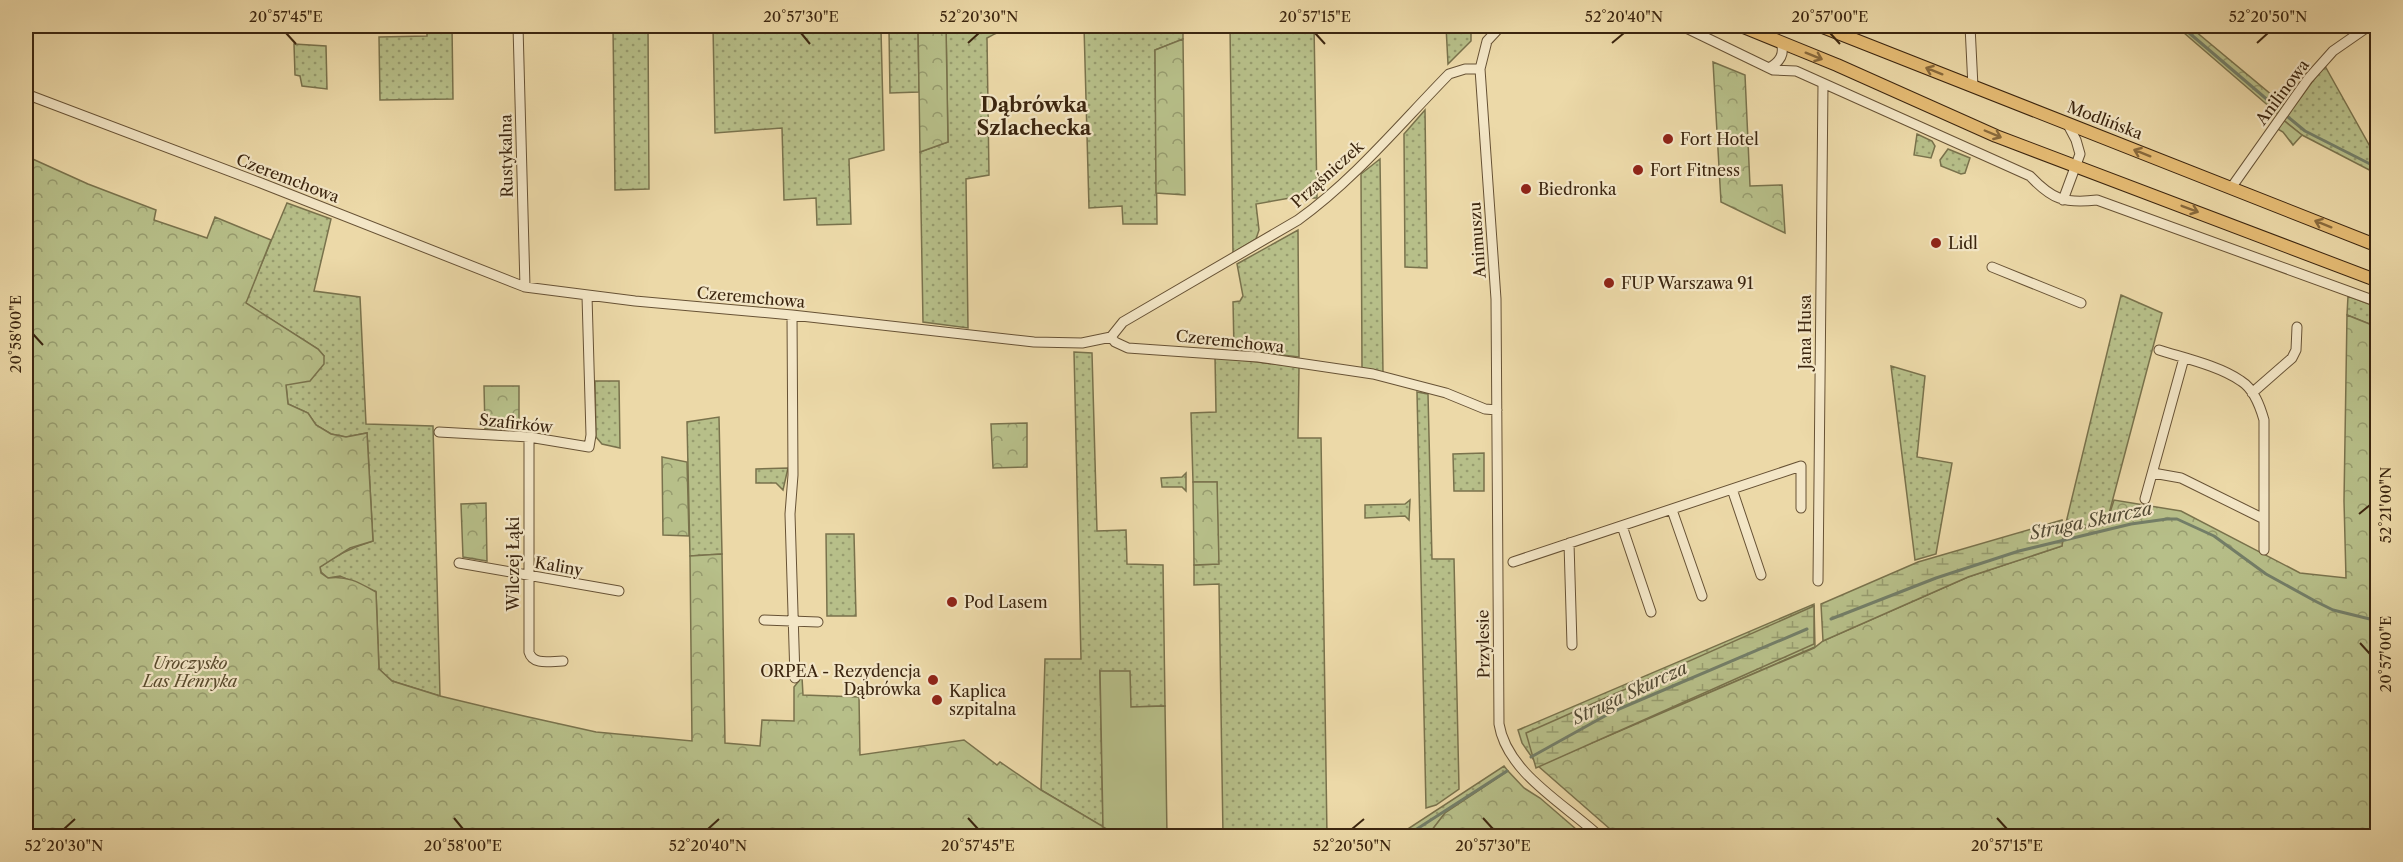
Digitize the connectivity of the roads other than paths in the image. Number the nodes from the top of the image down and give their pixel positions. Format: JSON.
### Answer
{"nodes":[{"id":1,"x":518,"y":26,"type":"edge"},
{"id":2,"x":1501,"y":26,"type":"edge"},
{"id":3,"x":1682,"y":26,"type":"edge"},
{"id":4,"x":1741,"y":26,"type":"edge"},
{"id":5,"x":1820,"y":26,"type":"edge"},
{"id":6,"x":1970,"y":26,"type":"edge"},
{"id":7,"x":2369,"y":26,"type":"edge"},
{"id":8,"x":1782,"y":46,"type":"junction"},
{"id":9,"x":1769,"y":68,"type":"junction"},
{"id":10,"x":1480,"y":69,"type":"junction"},
{"id":11,"x":1796,"y":71,"type":"junction"},
{"id":12,"x":1823,"y":84,"type":"junction"},
{"id":13,"x":1973,"y":87,"type":"junction"},
{"id":14,"x":26,"y":94,"type":"edge"},
{"id":15,"x":2067,"y":123,"type":"junction"},
{"id":16,"x":2076,"y":167,"type":"junction"},
{"id":17,"x":2231,"y":188,"type":"junction"},
{"id":18,"x":2063,"y":200,"type":"junction"},
{"id":19,"x":2378,"y":246,"type":"edge"},
{"id":20,"x":1992,"y":267,"type":"dead end"},
{"id":21,"x":2378,"y":281,"type":"edge"},
{"id":22,"x":525,"y":287,"type":"junction"},
{"id":23,"x":587,"y":296,"type":"junction"},
{"id":24,"x":2378,"y":302,"type":"edge"},
{"id":25,"x":2081,"y":303,"type":"dead end"},
{"id":26,"x":792,"y":315,"type":"junction"},
{"id":27,"x":2297,"y":327,"type":"dead end"},
{"id":28,"x":1111,"y":337,"type":"junction"},
{"id":29,"x":2158,"y":350,"type":"dead end"},
{"id":30,"x":2184,"y":358,"type":"junction"},
{"id":31,"x":2252,"y":393,"type":"junction"},
{"id":32,"x":1497,"y":410,"type":"junction"},
{"id":33,"x":439,"y":432,"type":"dead end"},
{"id":34,"x":529,"y":437,"type":"junction"},
{"id":35,"x":2153,"y":473,"type":"junction"},
{"id":36,"x":1732,"y":489,"type":"junction"},
{"id":37,"x":2145,"y":499,"type":"dead end"},
{"id":38,"x":1801,"y":508,"type":"dead end"},
{"id":39,"x":1672,"y":510,"type":"junction"},
{"id":40,"x":2262,"y":518,"type":"junction"},
{"id":41,"x":1622,"y":526,"type":"junction"},
{"id":42,"x":1569,"y":543,"type":"junction"},
{"id":43,"x":2264,"y":550,"type":"dead end"},
{"id":44,"x":1513,"y":562,"type":"dead end"},
{"id":45,"x":459,"y":563,"type":"dead end"},
{"id":46,"x":527,"y":575,"type":"junction"},
{"id":47,"x":1761,"y":575,"type":"dead end"},
{"id":48,"x":1818,"y":581,"type":"dead end"},
{"id":49,"x":619,"y":591,"type":"dead end"},
{"id":50,"x":1702,"y":596,"type":"dead end"},
{"id":51,"x":1651,"y":612,"type":"dead end"},
{"id":52,"x":764,"y":620,"type":"dead end"},
{"id":53,"x":793,"y":622,"type":"junction"},
{"id":54,"x":818,"y":622,"type":"dead end"},
{"id":55,"x":1572,"y":645,"type":"dead end"},
{"id":56,"x":563,"y":661,"type":"dead end"},
{"id":57,"x":795,"y":678,"type":"dead end"},
{"id":58,"x":1599,"y":837,"type":"edge"}],
"edges":[{"from":1,"to":22,"type":"street","name":"Rustykalna"},
{"from":2,"to":10,"type":"street"},
{"from":3,"to":9,"type":"street"},
{"from":4,"to":8,"type":"main road"},
{"from":13,"to":5,"type":"main road","name":"Modlińska","one_way":true},
{"from":6,"to":13,"type":"street"},
{"from":7,"to":17,"type":"street","name":"Anilinowa"},
{"from":8,"to":9,"type":"street"},
{"from":8,"to":11,"type":"street"},
{"from":8,"to":16,"type":"main road","one_way":true},
{"from":9,"to":11,"type":"street"},
{"from":10,"to":28,"type":"street","name":"Prząśniczek"},
{"from":10,"to":32,"type":"street","name":"Animuszu"},
{"from":11,"to":12,"type":"street"},
{"from":12,"to":18,"type":"street"},
{"from":12,"to":48,"type":"street","name":"Jana Husa"},
{"from":13,"to":15,"type":"main road","name":"Modlińska"},
{"from":14,"to":22,"type":"street","name":"Czeremchowa"},
{"from":15,"to":16,"type":"street"},
{"from":17,"to":15,"type":"main road","name":"Modlińska","one_way":true},
{"from":16,"to":18,"type":"street"},
{"from":16,"to":21,"type":"main road","one_way":true},
{"from":19,"to":17,"type":"main road","name":"Modlińska","one_way":true},
{"from":18,"to":24,"type":"street"},
{"from":20,"to":25,"type":"street"},
{"from":22,"to":23,"type":"street","name":"Czeremchowa"},
{"from":23,"to":26,"type":"street","name":"Czeremchowa"},
{"from":23,"to":34,"type":"street","name":"Szafirków"},
{"from":26,"to":28,"type":"street","name":"Czeremchowa"},
{"from":26,"to":53,"type":"street"},
{"from":27,"to":31,"type":"street"},
{"from":28,"to":32,"type":"street","name":"Czeremchowa"},
{"from":29,"to":30,"type":"street"},
{"from":30,"to":31,"type":"street"},
{"from":30,"to":35,"type":"street"},
{"from":31,"to":40,"type":"street"},
{"from":32,"to":58,"type":"street","name":"Przylesie"},
{"from":33,"to":34,"type":"street","name":"Szafirków"},
{"from":34,"to":46,"type":"street","name":"Wilczej Łąki"},
{"from":35,"to":37,"type":"street"},
{"from":35,"to":40,"type":"street"},
{"from":36,"to":38,"type":"street"},
{"from":36,"to":39,"type":"street"},
{"from":36,"to":47,"type":"street"},
{"from":39,"to":41,"type":"street"},
{"from":39,"to":50,"type":"street"},
{"from":40,"to":43,"type":"street"},
{"from":41,"to":42,"type":"street"},
{"from":41,"to":51,"type":"street"},
{"from":42,"to":44,"type":"street"},
{"from":42,"to":55,"type":"street"},
{"from":45,"to":46,"type":"street","name":"Kaliny"},
{"from":46,"to":49,"type":"street","name":"Kaliny"},
{"from":46,"to":56,"type":"street","name":"Wilczej Łąki"},
{"from":52,"to":53,"type":"street"},
{"from":53,"to":54,"type":"street"},
{"from":53,"to":57,"type":"street"}]}
